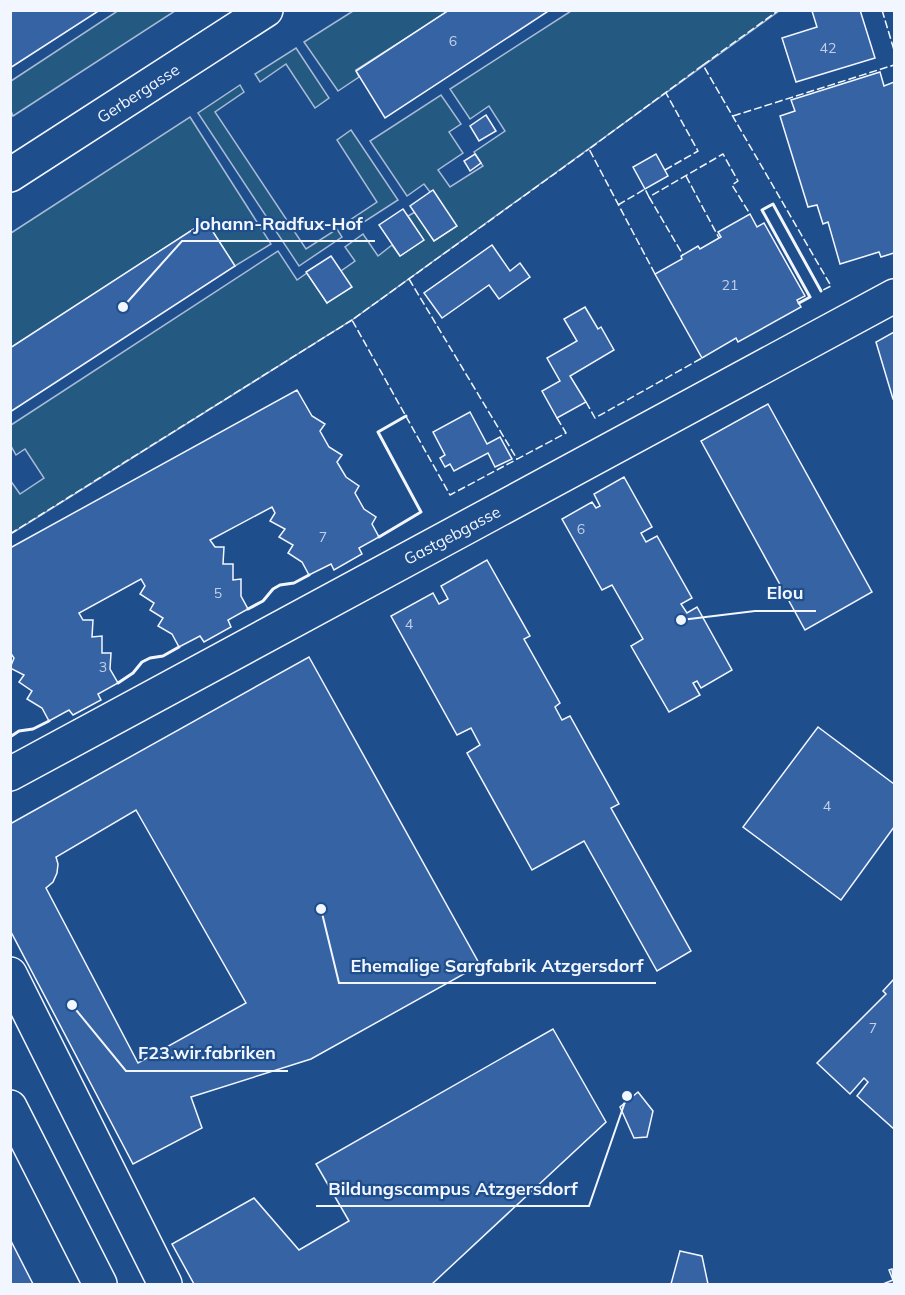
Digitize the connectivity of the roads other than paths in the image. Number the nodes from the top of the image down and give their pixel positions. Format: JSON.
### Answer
{"nodes":[{"id":1,"x":266,"y":10,"type":"edge"},
{"id":2,"x":10,"y":175,"type":"edge"},
{"id":3,"x":894,"y":296,"type":"edge"},
{"id":4,"x":10,"y":774,"type":"edge"},
{"id":5,"x":10,"y":974,"type":"edge"},
{"id":6,"x":10,"y":1107,"type":"edge"},
{"id":7,"x":100,"y":1284,"type":"edge"},
{"id":8,"x":165,"y":1284,"type":"edge"}],
"edges":[{"from":1,"to":2,"type":"street","name":"Gerbergasse"},
{"from":3,"to":4,"type":"street","name":"Gastgebgasse"},
{"from":5,"to":8,"type":"street"},
{"from":6,"to":7,"type":"street"}]}
